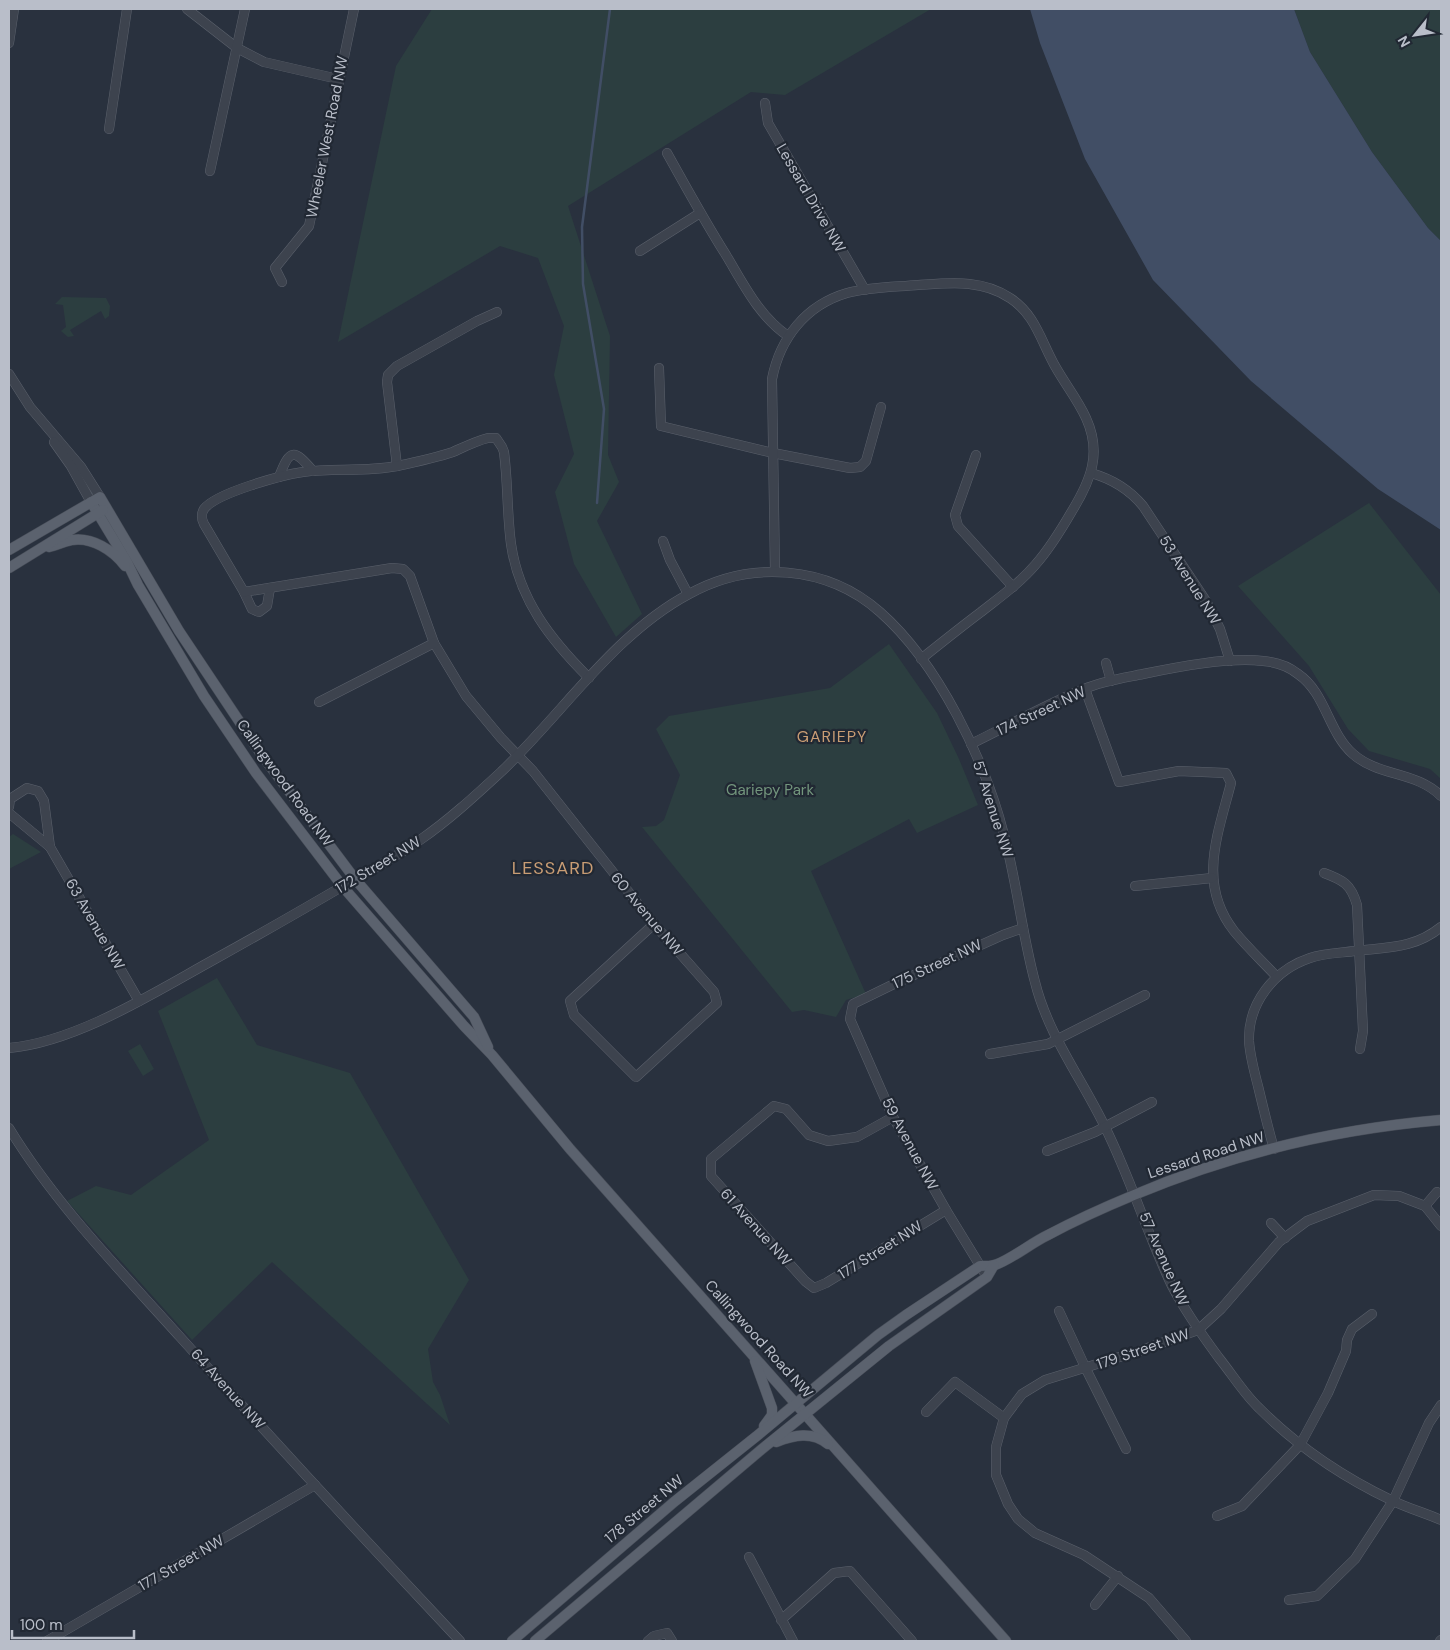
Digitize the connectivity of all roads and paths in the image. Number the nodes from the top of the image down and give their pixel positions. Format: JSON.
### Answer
{"nodes":[{"id":1,"x":14,"y":9,"type":"edge"},
{"id":2,"x":127,"y":9,"type":"edge"},
{"id":3,"x":187,"y":9,"type":"edge"},
{"id":4,"x":245,"y":9,"type":"edge"},
{"id":5,"x":354,"y":9,"type":"edge"},
{"id":6,"x":9,"y":43,"type":"edge"},
{"id":7,"x":236,"y":48,"type":"junction"},
{"id":8,"x":338,"y":79,"type":"junction"},
{"id":9,"x":765,"y":103,"type":"dead end"},
{"id":10,"x":109,"y":129,"type":"dead end"},
{"id":11,"x":667,"y":152,"type":"dead end"},
{"id":12,"x":210,"y":171,"type":"dead end"},
{"id":13,"x":700,"y":213,"type":"junction"},
{"id":14,"x":640,"y":251,"type":"dead end"},
{"id":15,"x":282,"y":282,"type":"dead end"},
{"id":16,"x":865,"y":290,"type":"junction"},
{"id":17,"x":497,"y":312,"type":"dead end"},
{"id":18,"x":788,"y":336,"type":"junction"},
{"id":19,"x":659,"y":368,"type":"dead end"},
{"id":20,"x":9,"y":374,"type":"edge"},
{"id":21,"x":881,"y":407,"type":"dead end"},
{"id":22,"x":773,"y":453,"type":"junction"},
{"id":23,"x":976,"y":455,"type":"dead end"},
{"id":24,"x":397,"y":466,"type":"junction"},
{"id":25,"x":313,"y":472,"type":"junction"},
{"id":26,"x":1091,"y":473,"type":"junction"},
{"id":27,"x":280,"y":477,"type":"junction"},
{"id":28,"x":96,"y":500,"type":"junction"},
{"id":29,"x":102,"y":510,"type":"junction"},
{"id":30,"x":663,"y":541,"type":"dead end"},
{"id":31,"x":43,"y":549,"type":"junction"},
{"id":32,"x":9,"y":550,"type":"edge"},
{"id":33,"x":9,"y":568,"type":"edge"},
{"id":34,"x":775,"y":571,"type":"junction"},
{"id":35,"x":138,"y":585,"type":"junction"},
{"id":36,"x":1013,"y":587,"type":"junction"},
{"id":37,"x":270,"y":588,"type":"junction"},
{"id":38,"x":244,"y":592,"type":"junction"},
{"id":39,"x":688,"y":594,"type":"junction"},
{"id":40,"x":873,"y":606,"type":"joint"},
{"id":41,"x":434,"y":643,"type":"junction"},
{"id":42,"x":921,"y":659,"type":"junction"},
{"id":43,"x":1230,"y":661,"type":"junction"},
{"id":44,"x":1106,"y":662,"type":"dead end"},
{"id":45,"x":589,"y":678,"type":"junction"},
{"id":46,"x":1111,"y":681,"type":"junction"},
{"id":47,"x":1085,"y":689,"type":"junction"},
{"id":48,"x":319,"y":702,"type":"dead end"},
{"id":49,"x":971,"y":744,"type":"junction"},
{"id":50,"x":518,"y":755,"type":"junction"},
{"id":51,"x":1441,"y":796,"type":"edge"},
{"id":52,"x":9,"y":808,"type":"edge"},
{"id":53,"x":9,"y":813,"type":"edge"},
{"id":54,"x":50,"y":847,"type":"junction"},
{"id":55,"x":1324,"y":873,"type":"dead end"},
{"id":56,"x":1212,"y":878,"type":"junction"},
{"id":57,"x":355,"y":879,"type":"junction"},
{"id":58,"x":1136,"y":886,"type":"dead end"},
{"id":59,"x":343,"y":887,"type":"junction"},
{"id":60,"x":654,"y":924,"type":"junction"},
{"id":61,"x":1023,"y":928,"type":"junction"},
{"id":62,"x":1441,"y":928,"type":"edge"},
{"id":63,"x":1360,"y":950,"type":"junction"},
{"id":64,"x":1276,"y":976,"type":"junction"},
{"id":65,"x":1145,"y":995,"type":"dead end"},
{"id":66,"x":139,"y":1001,"type":"junction"},
{"id":67,"x":853,"y":1004,"type":"joint"},
{"id":68,"x":1058,"y":1040,"type":"junction"},
{"id":69,"x":9,"y":1048,"type":"edge"},
{"id":70,"x":1360,"y":1049,"type":"dead end"},
{"id":71,"x":990,"y":1054,"type":"dead end"},
{"id":72,"x":492,"y":1055,"type":"junction"},
{"id":73,"x":1152,"y":1102,"type":"dead end"},
{"id":74,"x":893,"y":1117,"type":"junction"},
{"id":75,"x":1441,"y":1120,"type":"edge"},
{"id":76,"x":1106,"y":1127,"type":"junction"},
{"id":77,"x":9,"y":1128,"type":"edge"},
{"id":78,"x":1274,"y":1149,"type":"junction"},
{"id":79,"x":1047,"y":1151,"type":"dead end"},
{"id":80,"x":1436,"y":1192,"type":"dead end"},
{"id":81,"x":1134,"y":1195,"type":"junction"},
{"id":82,"x":1425,"y":1206,"type":"junction"},
{"id":83,"x":946,"y":1210,"type":"junction"},
{"id":84,"x":1271,"y":1223,"type":"dead end"},
{"id":85,"x":1441,"y":1226,"type":"edge"},
{"id":86,"x":1284,"y":1238,"type":"junction"},
{"id":87,"x":994,"y":1265,"type":"junction"},
{"id":88,"x":980,"y":1266,"type":"junction"},
{"id":89,"x":987,"y":1277,"type":"junction"},
{"id":90,"x":814,"y":1288,"type":"joint"},
{"id":91,"x":1060,"y":1311,"type":"dead end"},
{"id":92,"x":1372,"y":1314,"type":"dead end"},
{"id":93,"x":1198,"y":1330,"type":"junction"},
{"id":94,"x":752,"y":1353,"type":"junction"},
{"id":95,"x":1086,"y":1369,"type":"junction"},
{"id":96,"x":796,"y":1403,"type":"junction"},
{"id":97,"x":1441,"y":1405,"type":"edge"},
{"id":98,"x":926,"y":1412,"type":"dead end"},
{"id":99,"x":806,"y":1414,"type":"junction"},
{"id":100,"x":1004,"y":1418,"type":"junction"},
{"id":101,"x":758,"y":1435,"type":"junction"},
{"id":102,"x":1300,"y":1445,"type":"junction"},
{"id":103,"x":762,"y":1449,"type":"junction"},
{"id":104,"x":1126,"y":1449,"type":"dead end"},
{"id":105,"x":843,"y":1456,"type":"junction"},
{"id":106,"x":315,"y":1484,"type":"junction"},
{"id":107,"x":1393,"y":1501,"type":"junction"},
{"id":108,"x":1217,"y":1516,"type":"dead end"},
{"id":109,"x":1441,"y":1520,"type":"edge"},
{"id":110,"x":749,"y":1557,"type":"dead end"},
{"id":111,"x":1118,"y":1576,"type":"junction"},
{"id":112,"x":1289,"y":1600,"type":"dead end"},
{"id":113,"x":1095,"y":1605,"type":"dead end"},
{"id":114,"x":781,"y":1620,"type":"junction"},
{"id":115,"x":669,"y":1637,"type":"edge"},
{"id":116,"x":47,"y":1641,"type":"edge"},
{"id":117,"x":460,"y":1641,"type":"edge"},
{"id":118,"x":512,"y":1641,"type":"edge"},
{"id":119,"x":535,"y":1641,"type":"edge"},
{"id":120,"x":648,"y":1641,"type":"edge"},
{"id":121,"x":793,"y":1641,"type":"edge"},
{"id":122,"x":912,"y":1641,"type":"edge"},
{"id":123,"x":1006,"y":1641,"type":"edge"},
{"id":124,"x":1186,"y":1641,"type":"edge"}],
"edges":[{"from":1,"to":6,"type":"street"},
{"from":2,"to":10,"type":"street"},
{"from":3,"to":7,"type":"street"},
{"from":4,"to":7,"type":"street"},
{"from":5,"to":8,"type":"street","name":"Wheeler West Road NW"},
{"from":7,"to":8,"type":"street"},
{"from":7,"to":12,"type":"street"},
{"from":8,"to":15,"type":"street","name":"Wheeler West Road NW"},
{"from":9,"to":16,"type":"street","name":"Lessard Drive NW"},
{"from":11,"to":13,"type":"street"},
{"from":13,"to":14,"type":"street"},
{"from":13,"to":18,"type":"street"},
{"from":16,"to":18,"type":"street"},
{"from":16,"to":26,"type":"street"},
{"from":17,"to":24,"type":"street"},
{"from":18,"to":22,"type":"street"},
{"from":19,"to":22,"type":"street"},
{"from":20,"to":28,"type":"street"},
{"from":21,"to":22,"type":"street"},
{"from":22,"to":34,"type":"street"},
{"from":23,"to":36,"type":"street"},
{"from":24,"to":25,"type":"street"},
{"from":24,"to":45,"type":"street"},
{"from":25,"to":27,"type":"street"},
{"from":25,"to":27,"type":"street"},
{"from":26,"to":36,"type":"street"},
{"from":26,"to":43,"type":"street","name":"53 Avenue NW"},
{"from":27,"to":38,"type":"street"},
{"from":28,"to":29,"type":"main road","name":"Callingwood Road NW"},
{"from":28,"to":32,"type":"main road"},
{"from":29,"to":31,"type":"main road"},
{"from":29,"to":35,"type":"main road","name":"Callingwood Road NW"},
{"from":29,"to":57,"type":"main road","name":"Callingwood Road NW"},
{"from":30,"to":39,"type":"street"},
{"from":31,"to":33,"type":"main road"},
{"from":31,"to":35,"type":"main road"},
{"from":34,"to":39,"type":"street","name":"172 Street NW"},
{"from":34,"to":40,"type":"street","name":"172 Street NW"},
{"from":35,"to":59,"type":"main road","name":"Callingwood Road NW"},
{"from":36,"to":42,"type":"street"},
{"from":37,"to":38,"type":"street","name":"60 Avenue NW"},
{"from":37,"to":38,"type":"street"},
{"from":37,"to":41,"type":"street","name":"60 Avenue NW"},
{"from":39,"to":45,"type":"street","name":"172 Street NW"},
{"from":40,"to":42,"type":"street","name":"57 Avenue NW"},
{"from":41,"to":48,"type":"street"},
{"from":41,"to":50,"type":"street","name":"60 Avenue NW"},
{"from":42,"to":49,"type":"street","name":"57 Avenue NW"},
{"from":43,"to":46,"type":"street","name":"174 Street NW"},
{"from":43,"to":51,"type":"street"},
{"from":44,"to":46,"type":"street"},
{"from":45,"to":50,"type":"street","name":"172 Street NW"},
{"from":46,"to":47,"type":"street","name":"174 Street NW"},
{"from":47,"to":49,"type":"street","name":"174 Street NW"},
{"from":47,"to":56,"type":"street"},
{"from":49,"to":61,"type":"street","name":"57 Avenue NW"},
{"from":50,"to":57,"type":"street","name":"172 Street NW"},
{"from":50,"to":60,"type":"street","name":"60 Avenue NW"},
{"from":52,"to":54,"type":"street","name":"63 Avenue NW"},
{"from":53,"to":54,"type":"street","name":"63 Avenue NW"},
{"from":54,"to":66,"type":"street","name":"63 Avenue NW"},
{"from":55,"to":63,"type":"street"},
{"from":56,"to":58,"type":"street"},
{"from":56,"to":64,"type":"street"},
{"from":57,"to":59,"type":"street","name":"172 Street NW"},
{"from":57,"to":72,"type":"main road","name":"Callingwood Road NW"},
{"from":59,"to":66,"type":"street","name":"172 Street NW"},
{"from":59,"to":72,"type":"main road","name":"Callingwood Road NW"},
{"from":60,"to":60,"type":"street","name":"60 Avenue NW"},
{"from":61,"to":67,"type":"street","name":"175 Street NW"},
{"from":61,"to":68,"type":"street","name":"57 Avenue NW"},
{"from":62,"to":63,"type":"street"},
{"from":63,"to":64,"type":"street"},
{"from":63,"to":70,"type":"street"},
{"from":64,"to":78,"type":"street"},
{"from":65,"to":68,"type":"street"},
{"from":66,"to":69,"type":"street","name":"172 Street NW"},
{"from":67,"to":74,"type":"street","name":"59 Avenue NW"},
{"from":68,"to":71,"type":"street"},
{"from":68,"to":76,"type":"street","name":"57 Avenue NW"},
{"from":72,"to":94,"type":"main road","name":"Callingwood Road NW"},
{"from":73,"to":76,"type":"street"},
{"from":74,"to":83,"type":"street","name":"59 Avenue NW"},
{"from":74,"to":90,"type":"street","name":"61 Avenue NW"},
{"from":75,"to":78,"type":"main road","name":"Lessard Road NW"},
{"from":76,"to":79,"type":"street"},
{"from":76,"to":81,"type":"street","name":"57 Avenue NW"},
{"from":77,"to":106,"type":"street","name":"64 Avenue NW"},
{"from":78,"to":81,"type":"main road","name":"Lessard Road NW"},
{"from":80,"to":82,"type":"street"},
{"from":81,"to":87,"type":"main road","name":"Lessard Road NW"},
{"from":81,"to":93,"type":"street","name":"57 Avenue NW"},
{"from":82,"to":85,"type":"street"},
{"from":82,"to":86,"type":"street","name":"179 Street NW"},
{"from":83,"to":88,"type":"street","name":"59 Avenue NW"},
{"from":83,"to":90,"type":"street","name":"177 Street NW"},
{"from":84,"to":86,"type":"street"},
{"from":86,"to":93,"type":"street","name":"179 Street NW"},
{"from":87,"to":88,"type":"main road","name":"Lessard Road NW"},
{"from":87,"to":89,"type":"main road"},
{"from":88,"to":89,"type":"street","name":"59 Avenue NW"},
{"from":88,"to":96,"type":"main road","name":"Lessard Road NW"},
{"from":89,"to":99,"type":"main road"},
{"from":91,"to":95,"type":"street"},
{"from":92,"to":102,"type":"street"},
{"from":93,"to":95,"type":"street","name":"179 Street NW"},
{"from":93,"to":102,"type":"street","name":"57 Avenue NW"},
{"from":94,"to":96,"type":"main road","name":"Callingwood Road NW"},
{"from":94,"to":101,"type":"main road"},
{"from":95,"to":100,"type":"street","name":"179 Street NW"},
{"from":95,"to":104,"type":"street"},
{"from":96,"to":99,"type":"main road","name":"Callingwood Road NW"},
{"from":96,"to":101,"type":"main road","name":"178 Street NW"},
{"from":97,"to":107,"type":"street"},
{"from":98,"to":100,"type":"street"},
{"from":99,"to":103,"type":"main road","name":"178 Street NW"},
{"from":99,"to":105,"type":"main road","name":"Callingwood Road NW"},
{"from":100,"to":111,"type":"street","name":"179 Street NW"},
{"from":101,"to":118,"type":"main road","name":"178 Street NW"},
{"from":102,"to":107,"type":"street","name":"57 Avenue NW"},
{"from":102,"to":108,"type":"street"},
{"from":103,"to":105,"type":"main road"},
{"from":103,"to":119,"type":"main road","name":"178 Street NW"},
{"from":105,"to":123,"type":"main road","name":"Callingwood Road NW"},
{"from":106,"to":116,"type":"street","name":"177 Street NW"},
{"from":106,"to":117,"type":"street","name":"64 Avenue NW"},
{"from":107,"to":109,"type":"street","name":"57 Avenue NW"},
{"from":107,"to":112,"type":"street"},
{"from":110,"to":114,"type":"street"},
{"from":111,"to":113,"type":"street"},
{"from":111,"to":124,"type":"street"},
{"from":114,"to":121,"type":"street"},
{"from":114,"to":122,"type":"street"},
{"from":115,"to":120,"type":"street"}]}
